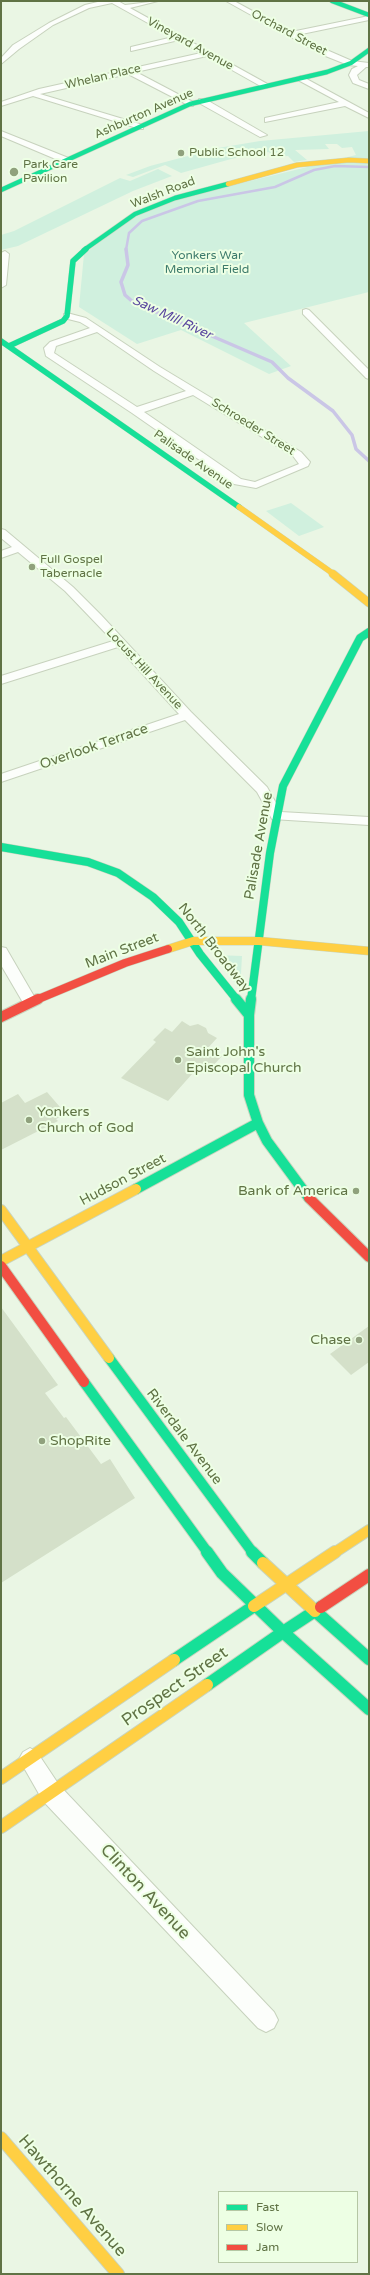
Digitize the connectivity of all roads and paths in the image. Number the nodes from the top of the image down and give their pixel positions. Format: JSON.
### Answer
{"nodes":[{"id":1,"x":112,"y":1,"type":"edge"},
{"id":2,"x":155,"y":1,"type":"edge"},
{"id":3,"x":229,"y":1,"type":"edge"},
{"id":4,"x":332,"y":1,"type":"edge"},
{"id":5,"x":123,"y":7,"type":"junction"},
{"id":6,"x":369,"y":16,"type":"edge"},
{"id":7,"x":290,"y":34,"type":"junction"},
{"id":8,"x":178,"y":38,"type":"junction"},
{"id":9,"x":134,"y":49,"type":"dead end"},
{"id":10,"x":369,"y":50,"type":"edge"},
{"id":11,"x":205,"y":54,"type":"junction"},
{"id":12,"x":1,"y":62,"type":"edge"},
{"id":13,"x":351,"y":62,"type":"junction"},
{"id":14,"x":366,"y":66,"type":"edge"},
{"id":15,"x":129,"y":71,"type":"junction"},
{"id":16,"x":301,"y":78,"type":"junction"},
{"id":17,"x":267,"y":86,"type":"junction"},
{"id":18,"x":369,"y":87,"type":"edge"},
{"id":19,"x":32,"y":93,"type":"junction"},
{"id":20,"x":202,"y":101,"type":"junction"},
{"id":21,"x":346,"y":103,"type":"junction"},
{"id":22,"x":1,"y":104,"type":"edge"},
{"id":23,"x":190,"y":104,"type":"junction"},
{"id":24,"x":369,"y":116,"type":"edge"},
{"id":25,"x":268,"y":120,"type":"dead end"},
{"id":26,"x":140,"y":127,"type":"junction"},
{"id":27,"x":1,"y":133,"type":"edge"},
{"id":28,"x":263,"y":135,"type":"dead end"},
{"id":29,"x":68,"y":161,"type":"junction"},
{"id":30,"x":369,"y":161,"type":"edge"},
{"id":31,"x":1,"y":190,"type":"edge"},
{"id":32,"x":4,"y":254,"type":"dead end"},
{"id":33,"x":1,"y":285,"type":"edge"},
{"id":34,"x":306,"y":312,"type":"dead end"},
{"id":35,"x":67,"y":316,"type":"junction"},
{"id":36,"x":98,"y":328,"type":"junction"},
{"id":37,"x":4,"y":346,"type":"edge"},
{"id":38,"x":369,"y":376,"type":"edge"},
{"id":39,"x":194,"y":390,"type":"junction"},
{"id":40,"x":136,"y":411,"type":"junction"},
{"id":41,"x":1,"y":532,"type":"edge"},
{"id":42,"x":19,"y":548,"type":"junction"},
{"id":43,"x":1,"y":555,"type":"edge"},
{"id":44,"x":369,"y":604,"type":"edge"},
{"id":45,"x":369,"y":632,"type":"edge"},
{"id":46,"x":119,"y":643,"type":"junction"},
{"id":47,"x":1,"y":680,"type":"edge"},
{"id":48,"x":187,"y":715,"type":"junction"},
{"id":49,"x":1,"y":778,"type":"edge"},
{"id":50,"x":277,"y":816,"type":"junction"},
{"id":51,"x":369,"y":821,"type":"edge"},
{"id":52,"x":1,"y":847,"type":"edge"},
{"id":53,"x":193,"y":941,"type":"junction"},
{"id":54,"x":259,"y":941,"type":"junction"},
{"id":55,"x":369,"y":951,"type":"edge"},
{"id":56,"x":1,"y":952,"type":"edge"},
{"id":57,"x":30,"y":1002,"type":"junction"},
{"id":58,"x":249,"y":1015,"type":"junction"},
{"id":59,"x":1,"y":1017,"type":"edge"},
{"id":60,"x":258,"y":1123,"type":"junction"},
{"id":61,"x":1,"y":1210,"type":"edge"},
{"id":62,"x":28,"y":1247,"type":"junction"},
{"id":63,"x":369,"y":1257,"type":"edge"},
{"id":64,"x":1,"y":1261,"type":"edge"},
{"id":65,"x":1,"y":1266,"type":"edge"},
{"id":66,"x":369,"y":1530,"type":"edge"},
{"id":67,"x":369,"y":1575,"type":"edge"},
{"id":68,"x":285,"y":1586,"type":"junction"},
{"id":69,"x":254,"y":1606,"type":"junction"},
{"id":70,"x":315,"y":1611,"type":"junction"},
{"id":71,"x":283,"y":1632,"type":"junction"},
{"id":72,"x":369,"y":1659,"type":"edge"},
{"id":73,"x":369,"y":1709,"type":"edge"},
{"id":74,"x":30,"y":1759,"type":"junction"},
{"id":75,"x":1,"y":1778,"type":"edge"},
{"id":76,"x":51,"y":1793,"type":"junction"},
{"id":77,"x":1,"y":1828,"type":"edge"},
{"id":78,"x":266,"y":2020,"type":"dead end"},
{"id":79,"x":1,"y":2138,"type":"edge"},
{"id":80,"x":118,"y":2274,"type":"edge"}],
"edges":[{"from":1,"to":5,"type":"street","name":"Vineyard Avenue"},
{"from":1,"to":12,"type":"street"},
{"from":2,"to":5,"type":"street"},
{"from":3,"to":7,"type":"street","name":"Orchard Street"},
{"from":4,"to":6,"type":"street"},
{"from":5,"to":8,"type":"street","name":"Vineyard Avenue"},
{"from":6,"to":7,"type":"street"},
{"from":7,"to":13,"type":"street","name":"Orchard Street"},
{"from":8,"to":9,"type":"street"},
{"from":8,"to":11,"type":"street","name":"Vineyard Avenue"},
{"from":10,"to":13,"type":"street","name":"Ashburton Avenue"},
{"from":11,"to":15,"type":"street","name":"Whelan Place"},
{"from":11,"to":17,"type":"street","name":"Vineyard Avenue"},
{"from":13,"to":14,"type":"street","name":"Orchard Street"},
{"from":13,"to":16,"type":"street","name":"Ashburton Avenue"},
{"from":14,"to":18,"type":"street"},
{"from":15,"to":19,"type":"street","name":"Whelan Place"},
{"from":15,"to":23,"type":"street"},
{"from":16,"to":17,"type":"street","name":"Ashburton Avenue"},
{"from":16,"to":21,"type":"street"},
{"from":17,"to":20,"type":"street","name":"Ashburton Avenue"},
{"from":19,"to":22,"type":"street","name":"Whelan Place"},
{"from":19,"to":26,"type":"street"},
{"from":20,"to":23,"type":"street","name":"Ashburton Avenue"},
{"from":20,"to":28,"type":"street"},
{"from":21,"to":24,"type":"street"},
{"from":21,"to":25,"type":"street"},
{"from":23,"to":26,"type":"street","name":"Ashburton Avenue"},
{"from":26,"to":29,"type":"street","name":"Ashburton Avenue"},
{"from":27,"to":29,"type":"street"},
{"from":29,"to":31,"type":"street","name":"Ashburton Avenue"},
{"from":30,"to":35,"type":"street","name":"Walsh Road"},
{"from":32,"to":33,"type":"street"},
{"from":34,"to":38,"type":"street"},
{"from":35,"to":36,"type":"street","name":"Schroeder Street"},
{"from":35,"to":37,"type":"street"},
{"from":36,"to":39,"type":"street","name":"Schroeder Street"},
{"from":36,"to":40,"type":"street","name":"Schroeder Street"},
{"from":37,"to":44,"type":"street","name":"Palisade Avenue"},
{"from":39,"to":40,"type":"street"},
{"from":39,"to":40,"type":"street","name":"Schroeder Street"},
{"from":41,"to":42,"type":"street","name":"Locust Hill Avenue"},
{"from":42,"to":43,"type":"street"},
{"from":42,"to":46,"type":"street","name":"Locust Hill Avenue"},
{"from":45,"to":50,"type":"street","name":"Palisade Avenue"},
{"from":46,"to":47,"type":"street"},
{"from":46,"to":48,"type":"street","name":"Locust Hill Avenue"},
{"from":48,"to":49,"type":"street","name":"Overlook Terrace"},
{"from":48,"to":50,"type":"street","name":"Locust Hill Avenue"},
{"from":50,"to":51,"type":"street"},
{"from":50,"to":54,"type":"street","name":"Palisade Avenue"},
{"from":52,"to":53,"type":"street","name":"North Broadway"},
{"from":53,"to":54,"type":"street","name":"Main Street"},
{"from":53,"to":57,"type":"street","name":"Main Street"},
{"from":53,"to":58,"type":"street","name":"North Broadway"},
{"from":54,"to":55,"type":"street","name":"Main Street"},
{"from":54,"to":58,"type":"street","name":"Palisade Avenue"},
{"from":56,"to":57,"type":"street"},
{"from":57,"to":59,"type":"street","name":"Main Street"},
{"from":58,"to":60,"type":"street","name":"Palisade Avenue"},
{"from":60,"to":62,"type":"street","name":"Hudson Street"},
{"from":60,"to":63,"type":"street","name":"Palisade Avenue"},
{"from":61,"to":62,"type":"street","name":"Riverdale Avenue"},
{"from":62,"to":64,"type":"street","name":"Hudson Street"},
{"from":62,"to":68,"type":"street","name":"Riverdale Avenue"},
{"from":65,"to":69,"type":"street"},
{"from":66,"to":68,"type":"street","name":"Prospect Street"},
{"from":67,"to":70,"type":"street","name":"Prospect Street"},
{"from":68,"to":69,"type":"street","name":"Prospect Street"},
{"from":68,"to":70,"type":"street","name":"Riverdale Avenue"},
{"from":69,"to":71,"type":"street"},
{"from":69,"to":74,"type":"street","name":"Prospect Street"},
{"from":70,"to":71,"type":"street","name":"Prospect Street"},
{"from":70,"to":72,"type":"street","name":"Riverdale Avenue"},
{"from":71,"to":73,"type":"street"},
{"from":71,"to":76,"type":"street","name":"Prospect Street"},
{"from":74,"to":75,"type":"street","name":"Prospect Street"},
{"from":74,"to":76,"type":"street","name":"Clinton Avenue"},
{"from":76,"to":77,"type":"street","name":"Prospect Street"},
{"from":76,"to":78,"type":"street","name":"Clinton Avenue"},
{"from":79,"to":80,"type":"street","name":"Hawthorne Avenue"}]}
